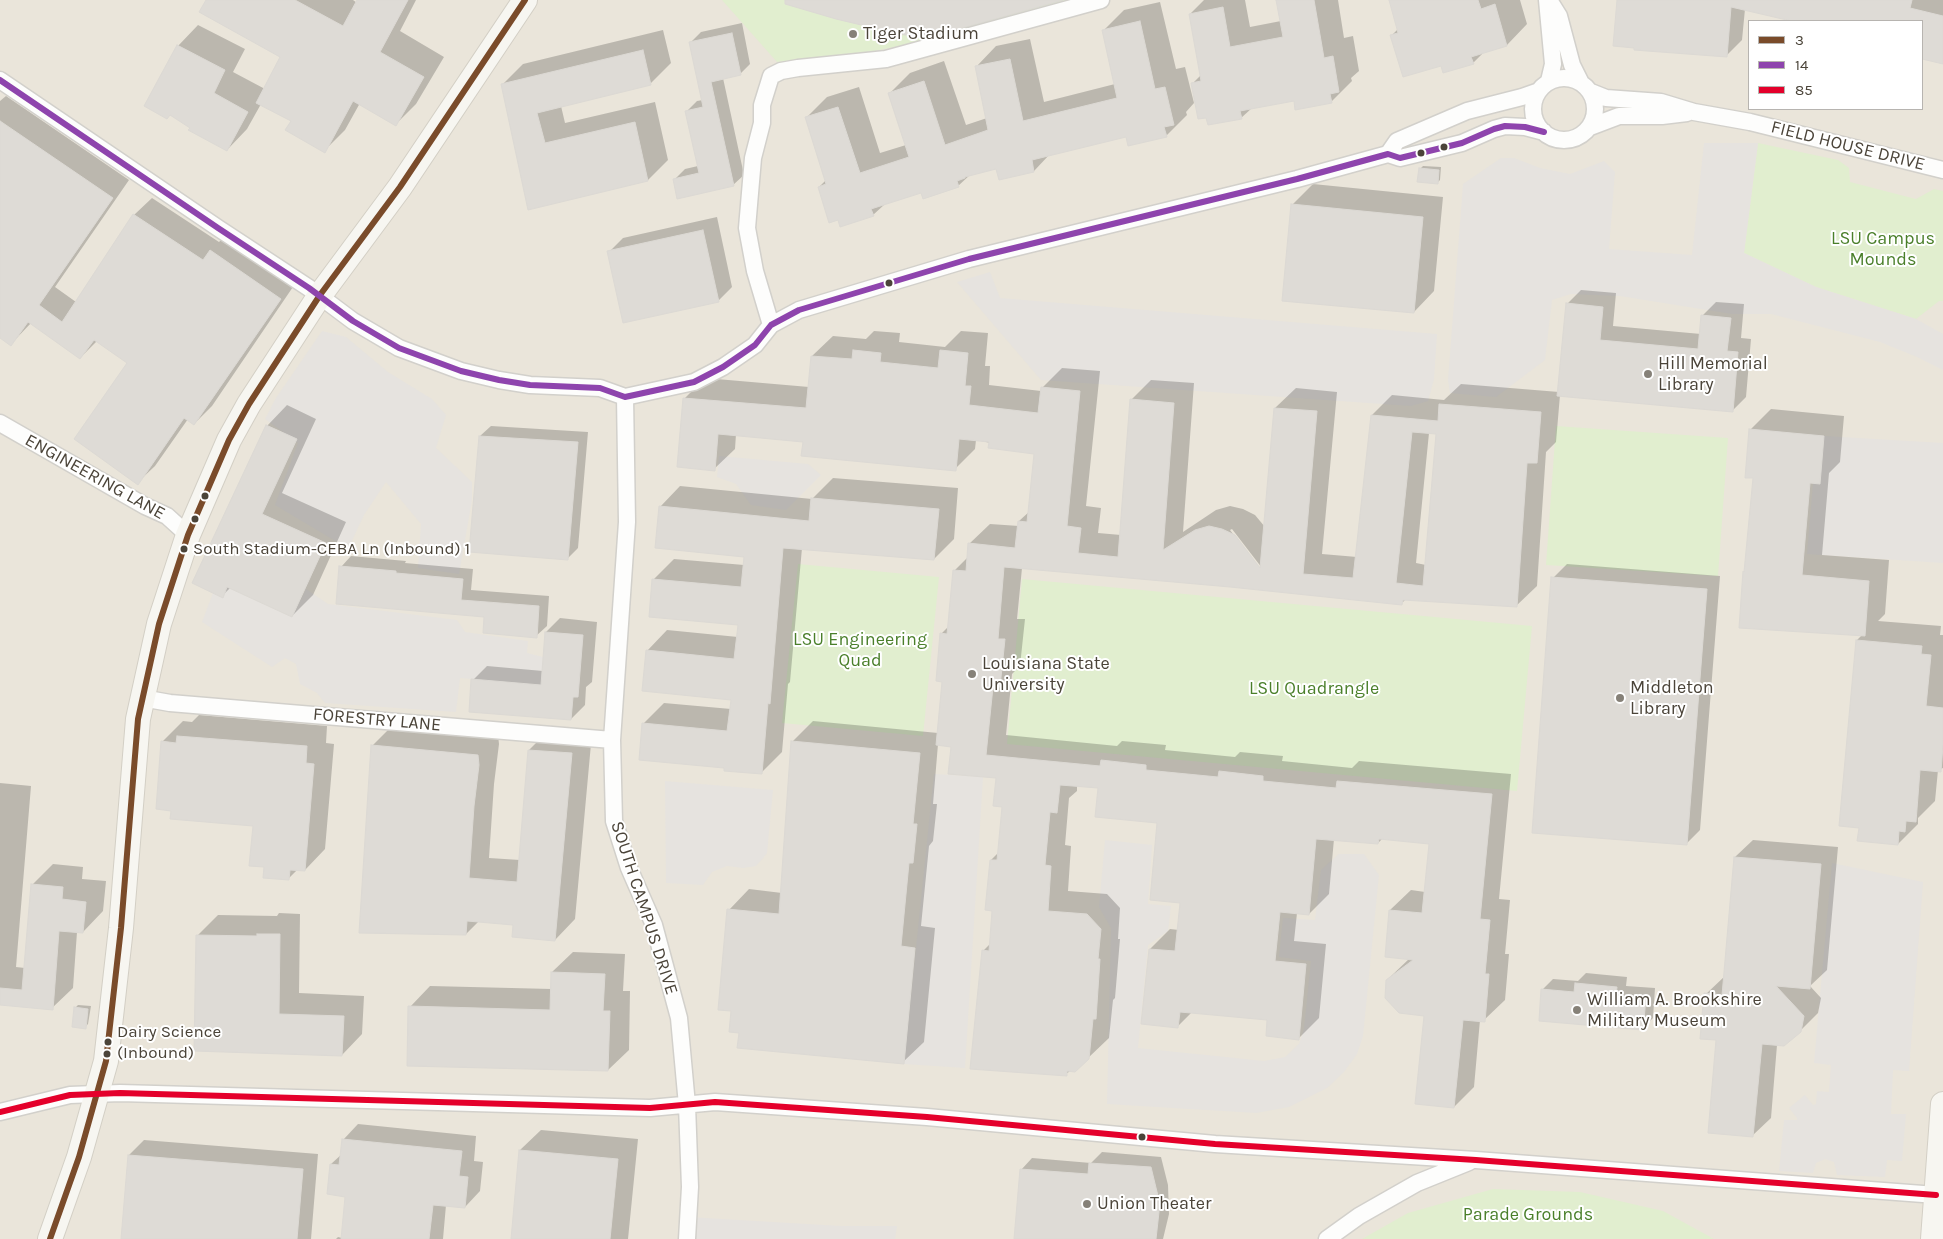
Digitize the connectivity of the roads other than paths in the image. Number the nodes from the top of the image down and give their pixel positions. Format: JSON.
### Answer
{"nodes":[{"id":1,"x":525,"y":0,"type":"edge"},
{"id":2,"x":1101,"y":0,"type":"edge"},
{"id":3,"x":1548,"y":0,"type":"edge"},
{"id":4,"x":0,"y":80,"type":"edge"},
{"id":5,"x":1544,"y":86,"type":"junction"},
{"id":6,"x":1586,"y":87,"type":"junction"},
{"id":7,"x":1694,"y":112,"type":"junction"},
{"id":8,"x":1590,"y":127,"type":"junction"},
{"id":9,"x":1544,"y":132,"type":"junction"},
{"id":10,"x":1388,"y":154,"type":"junction"},
{"id":11,"x":1943,"y":170,"type":"edge"},
{"id":12,"x":320,"y":295,"type":"junction"},
{"id":13,"x":771,"y":325,"type":"junction"},
{"id":14,"x":625,"y":396,"type":"junction"},
{"id":15,"x":0,"y":423,"type":"edge"},
{"id":16,"x":188,"y":534,"type":"junction"},
{"id":17,"x":142,"y":698,"type":"junction"},
{"id":18,"x":612,"y":740,"type":"junction"},
{"id":19,"x":97,"y":1094,"type":"junction"},
{"id":20,"x":1943,"y":1104,"type":"edge"},
{"id":21,"x":687,"y":1105,"type":"junction"},
{"id":22,"x":0,"y":1112,"type":"edge"},
{"id":23,"x":1476,"y":1160,"type":"junction"},
{"id":24,"x":1936,"y":1195,"type":"junction"},
{"id":25,"x":50,"y":1239,"type":"edge"},
{"id":26,"x":686,"y":1239,"type":"edge"},
{"id":27,"x":1327,"y":1239,"type":"edge"},
{"id":28,"x":1933,"y":1239,"type":"edge"}],
"edges":[{"from":1,"to":12,"type":"street"},
{"from":2,"to":13,"type":"street"},
{"from":3,"to":5,"type":"street"},
{"from":3,"to":6,"type":"street"},
{"from":4,"to":12,"type":"street"},
{"from":5,"to":6,"type":"street"},
{"from":5,"to":9,"type":"street"},
{"from":5,"to":10,"type":"street"},
{"from":6,"to":7,"type":"street","name":"FIELD HOUSE DRIVE"},
{"from":6,"to":8,"type":"street"},
{"from":7,"to":8,"type":"street","name":"FIELD HOUSE DRIVE"},
{"from":7,"to":11,"type":"street","name":"FIELD HOUSE DRIVE"},
{"from":8,"to":9,"type":"street"},
{"from":9,"to":10,"type":"street"},
{"from":10,"to":13,"type":"street"},
{"from":12,"to":14,"type":"street"},
{"from":12,"to":16,"type":"street"},
{"from":13,"to":14,"type":"street"},
{"from":14,"to":18,"type":"street","name":"SOUTH CAMPUS DRIVE"},
{"from":15,"to":16,"type":"street","name":"ENGINEERING LANE"},
{"from":16,"to":17,"type":"street"},
{"from":17,"to":18,"type":"street","name":"FORESTRY LANE"},
{"from":17,"to":19,"type":"street"},
{"from":18,"to":21,"type":"street","name":"SOUTH CAMPUS DRIVE"},
{"from":19,"to":21,"type":"street"},
{"from":19,"to":22,"type":"street"},
{"from":19,"to":25,"type":"street"},
{"from":20,"to":24,"type":"street"},
{"from":21,"to":23,"type":"street"},
{"from":21,"to":26,"type":"street","name":"SOUTH CAMPUS DRIVE"},
{"from":23,"to":24,"type":"street"},
{"from":23,"to":27,"type":"street"},
{"from":24,"to":28,"type":"street"}]}
